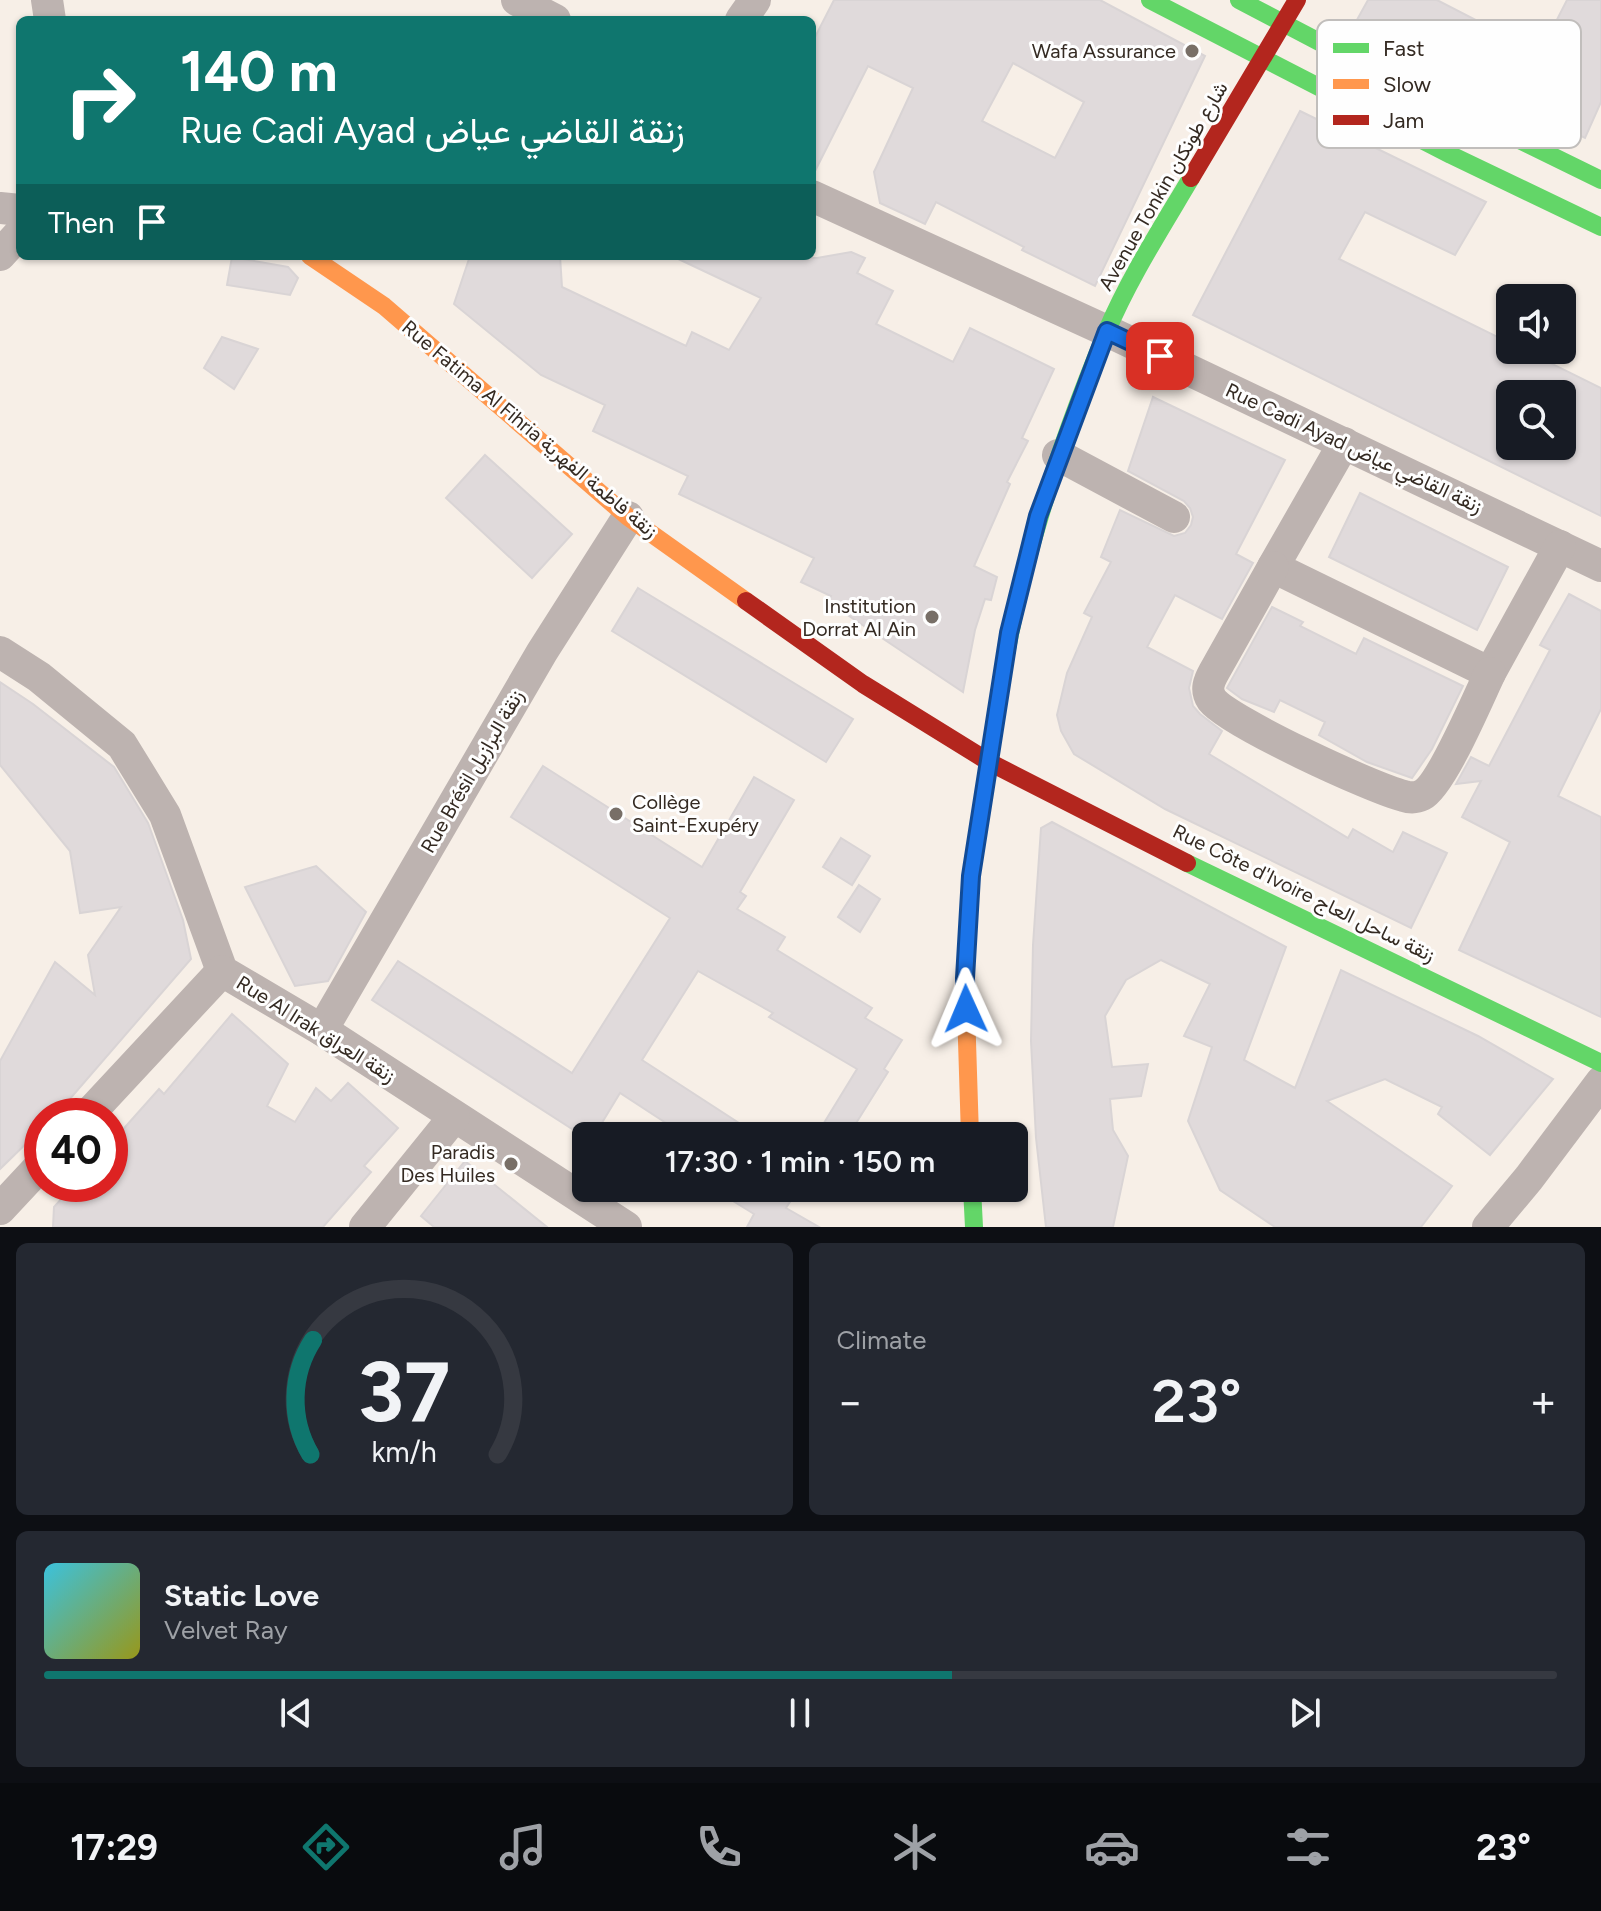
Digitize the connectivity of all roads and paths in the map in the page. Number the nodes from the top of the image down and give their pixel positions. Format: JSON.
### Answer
{"nodes":[{"id":1,"x":517,"y":0,"type":"edge"},
{"id":2,"x":1150,"y":0,"type":"edge"},
{"id":3,"x":1239,"y":0,"type":"edge"},
{"id":4,"x":1297,"y":0,"type":"edge"},
{"id":5,"x":547,"y":16,"type":"edge"},
{"id":6,"x":1283,"y":24,"type":"junction"},
{"id":7,"x":1317,"y":41,"type":"edge"},
{"id":8,"x":1263,"y":57,"type":"junction"},
{"id":9,"x":1317,"y":85,"type":"edge"},
{"id":10,"x":1438,"y":148,"type":"edge"},
{"id":11,"x":1536,"y":148,"type":"edge"},
{"id":12,"x":1601,"y":180,"type":"edge"},
{"id":13,"x":816,"y":198,"type":"edge"},
{"id":14,"x":1601,"y":227,"type":"edge"},
{"id":15,"x":16,"y":237,"type":"edge"},
{"id":16,"x":0,"y":255,"type":"edge"},
{"id":17,"x":316,"y":260,"type":"edge"},
{"id":18,"x":1107,"y":331,"type":"junction"},
{"id":19,"x":1344,"y":443,"type":"junction"},
{"id":20,"x":1058,"y":455,"type":"junction"},
{"id":21,"x":628,"y":517,"type":"junction"},
{"id":22,"x":1174,"y":517,"type":"dead end"},
{"id":23,"x":1560,"y":546,"type":"junction"},
{"id":24,"x":1601,"y":566,"type":"edge"},
{"id":25,"x":1273,"y":567,"type":"junction"},
{"id":26,"x":0,"y":652,"type":"edge"},
{"id":27,"x":1490,"y":673,"type":"junction"},
{"id":28,"x":989,"y":762,"type":"junction"},
{"id":29,"x":222,"y":971,"type":"junction"},
{"id":30,"x":322,"y":1030,"type":"junction"},
{"id":31,"x":1601,"y":1063,"type":"edge"},
{"id":32,"x":1601,"y":1082,"type":"edge"},
{"id":33,"x":104,"y":1098,"type":"edge"},
{"id":34,"x":454,"y":1117,"type":"junction"},
{"id":35,"x":970,"y":1122,"type":"edge"},
{"id":36,"x":24,"y":1183,"type":"edge"},
{"id":37,"x":973,"y":1202,"type":"edge"},
{"id":38,"x":0,"y":1209,"type":"edge"},
{"id":39,"x":365,"y":1227,"type":"edge"},
{"id":40,"x":626,"y":1227,"type":"edge"},
{"id":41,"x":974,"y":1227,"type":"edge"},
{"id":42,"x":1488,"y":1227,"type":"edge"}],
"edges":[{"from":1,"to":5,"type":"street"},
{"from":2,"to":8,"type":"street"},
{"from":3,"to":6,"type":"street"},
{"from":4,"to":6,"type":"street","name":"Avenue Tonkin شارع طونكان"},
{"from":6,"to":7,"type":"street"},
{"from":6,"to":8,"type":"street","name":"Avenue Tonkin شارع طونكان"},
{"from":8,"to":9,"type":"street"},
{"from":8,"to":18,"type":"street","name":"Avenue Tonkin شارع طونكان"},
{"from":10,"to":14,"type":"street"},
{"from":11,"to":12,"type":"street"},
{"from":13,"to":18,"type":"street","name":"Rue Cadi Ayad زنقة القاضي عياض"},
{"from":15,"to":16,"type":"street"},
{"from":17,"to":21,"type":"street","name":"Rue Fatima Al Fihria زنقة فاطمة الفهرية"},
{"from":18,"to":19,"type":"street","name":"Rue Cadi Ayad زنقة القاضي عياض"},
{"from":18,"to":20,"type":"street","name":"Avenue Tonkin شارع طونكان"},
{"from":19,"to":23,"type":"street","name":"Rue Cadi Ayad زنقة القاضي عياض"},
{"from":19,"to":25,"type":"street"},
{"from":20,"to":22,"type":"street"},
{"from":20,"to":28,"type":"street","name":"Avenue Tonkin شارع طونكان"},
{"from":21,"to":28,"type":"street","name":"Rue Fatima Al Fihria زنقة فاطمة الفهرية"},
{"from":21,"to":30,"type":"street","name":"Rue Brésil زنقة البرازيل"},
{"from":23,"to":24,"type":"street","name":"Rue Cadi Ayad زنقة القاضي عياض"},
{"from":23,"to":27,"type":"street"},
{"from":25,"to":27,"type":"street"},
{"from":25,"to":27,"type":"street"},
{"from":26,"to":29,"type":"street","name":"Rue Al Irak زنقة العراق"},
{"from":28,"to":31,"type":"street","name":"Rue Côte d'Ivoire زنقة ساحل العاج"},
{"from":28,"to":35,"type":"street","name":"Avenue Tonkin شارع طونكان"},
{"from":29,"to":30,"type":"street","name":"Rue Al Irak زنقة العراق"},
{"from":29,"to":33,"type":"street"},
{"from":30,"to":34,"type":"street","name":"Rue Al Irak زنقة العراق"},
{"from":32,"to":42,"type":"street"},
{"from":34,"to":39,"type":"street"},
{"from":34,"to":40,"type":"street","name":"Rue Al Irak زنقة العراق"},
{"from":36,"to":38,"type":"street"},
{"from":37,"to":41,"type":"street"}]}
